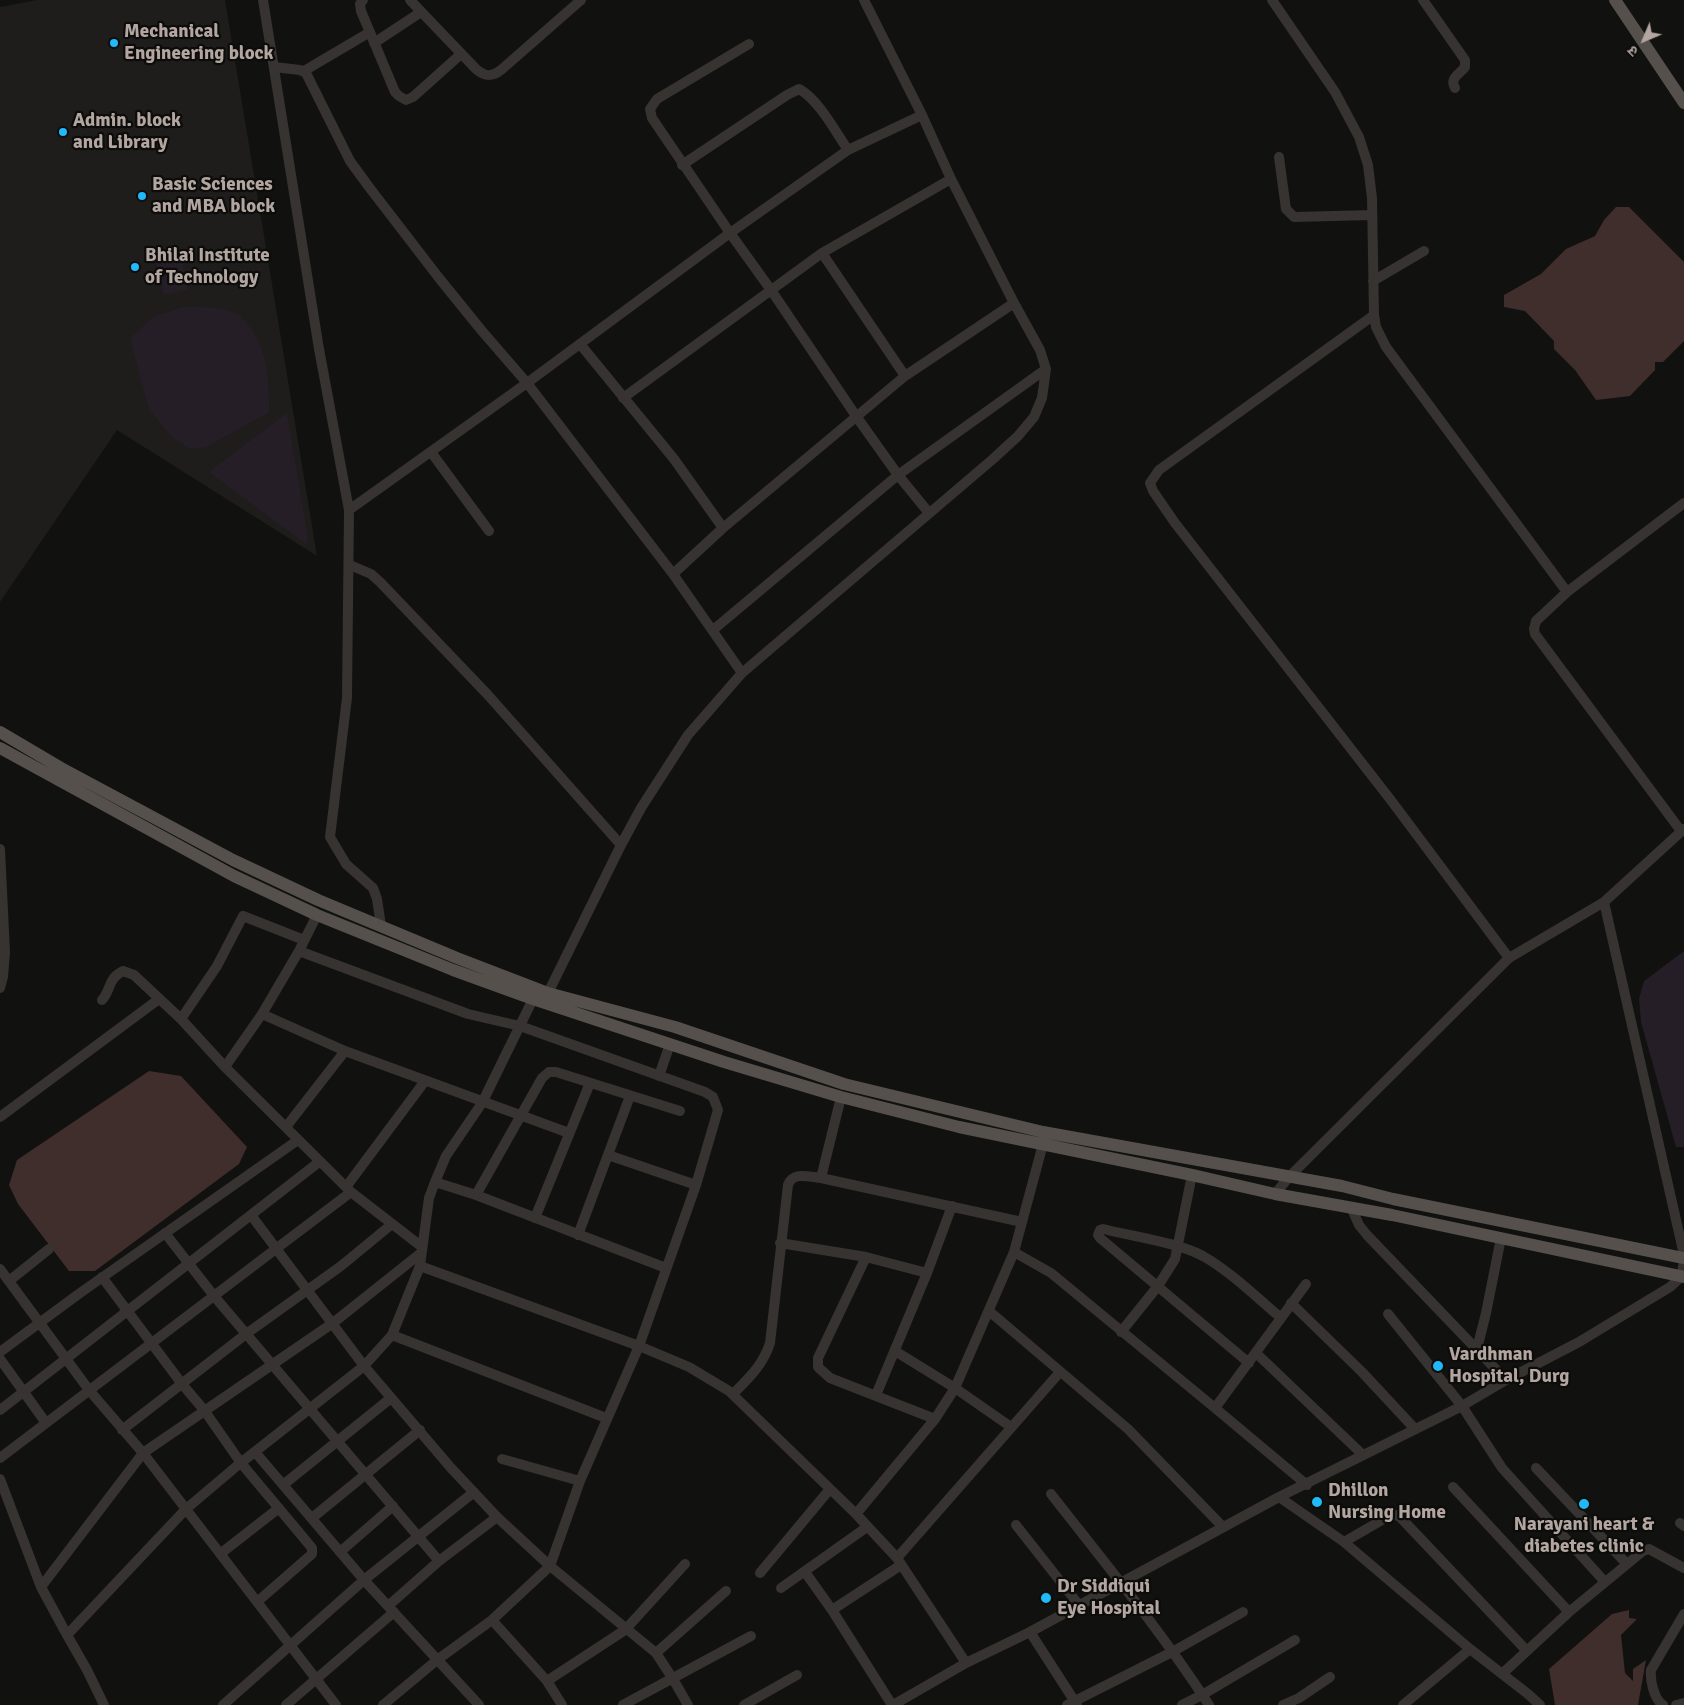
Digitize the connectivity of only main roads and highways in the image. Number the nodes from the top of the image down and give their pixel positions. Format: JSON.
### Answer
{"nodes":[{"id":1,"x":1614,"y":0,"type":"edge"},
{"id":2,"x":1684,"y":103,"type":"edge"},
{"id":3,"x":0,"y":732,"type":"edge"},
{"id":4,"x":0,"y":748,"type":"edge"},
{"id":5,"x":1684,"y":1258,"type":"edge"},
{"id":6,"x":1682,"y":1277,"type":"edge"}],
"edges":[{"from":1,"to":2,"type":"main road"},
{"from":3,"to":5,"type":"main road"},
{"from":4,"to":6,"type":"main road"}]}
